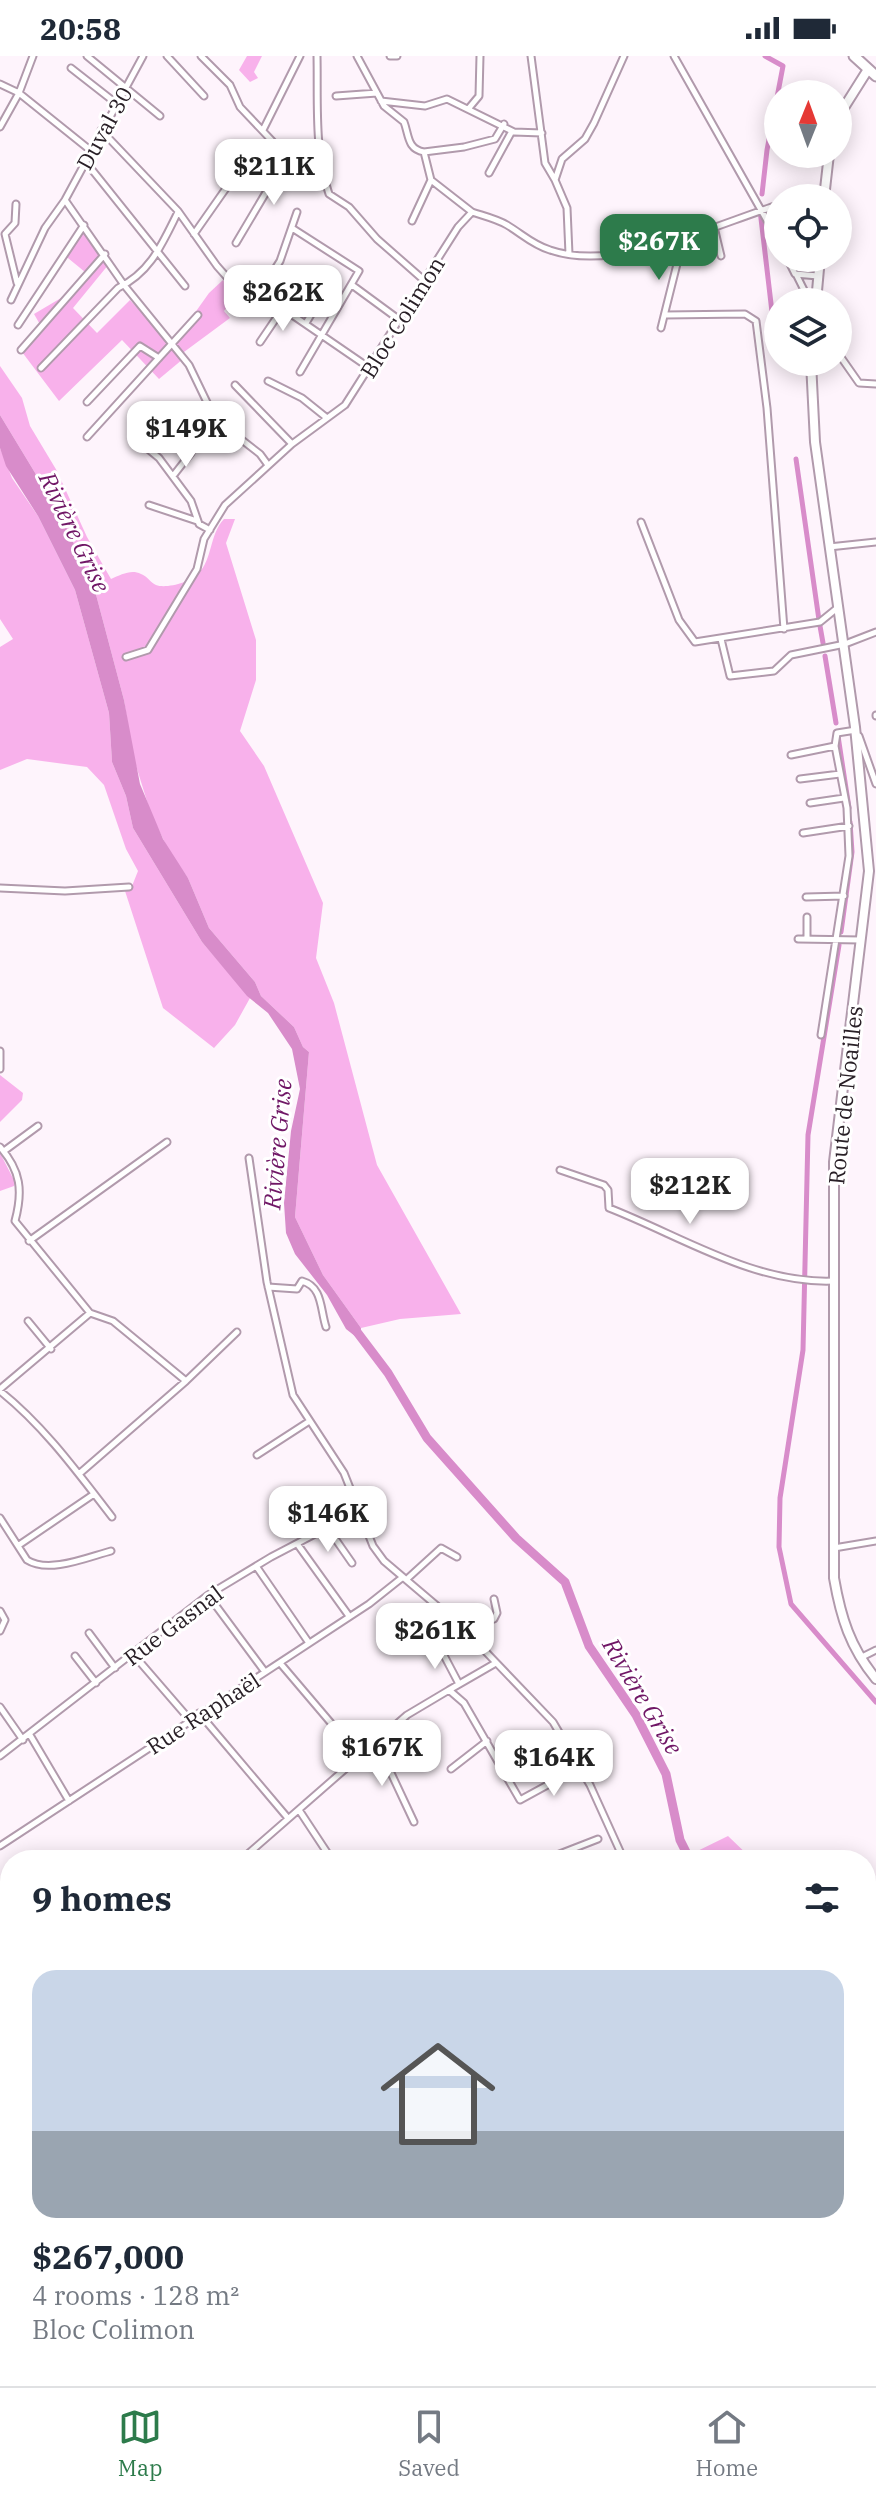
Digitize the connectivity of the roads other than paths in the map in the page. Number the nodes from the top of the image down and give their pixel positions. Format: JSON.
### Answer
{"nodes":[{"id":1,"x":33,"y":56,"type":"edge"},
{"id":2,"x":87,"y":56,"type":"edge"},
{"id":3,"x":143,"y":56,"type":"edge"},
{"id":4,"x":167,"y":56,"type":"edge"},
{"id":5,"x":201,"y":56,"type":"edge"},
{"id":6,"x":300,"y":56,"type":"edge"},
{"id":7,"x":317,"y":56,"type":"edge"},
{"id":8,"x":357,"y":56,"type":"edge"},
{"id":9,"x":390,"y":56,"type":"edge"},
{"id":10,"x":397,"y":56,"type":"edge"},
{"id":11,"x":480,"y":56,"type":"edge"},
{"id":12,"x":531,"y":56,"type":"edge"},
{"id":13,"x":624,"y":56,"type":"edge"},
{"id":14,"x":674,"y":56,"type":"edge"},
{"id":15,"x":854,"y":56,"type":"edge"},
{"id":16,"x":876,"y":61,"type":"edge"},
{"id":17,"x":71,"y":68,"type":"dead end"},
{"id":18,"x":871,"y":74,"type":"edge"},
{"id":19,"x":0,"y":84,"type":"edge"},
{"id":20,"x":128,"y":87,"type":"junction"},
{"id":21,"x":19,"y":93,"type":"junction"},
{"id":22,"x":377,"y":93,"type":"junction"},
{"id":23,"x":204,"y":96,"type":"dead end"},
{"id":24,"x":336,"y":96,"type":"dead end"},
{"id":25,"x":852,"y":99,"type":"edge"},
{"id":26,"x":381,"y":101,"type":"junction"},
{"id":27,"x":117,"y":104,"type":"junction"},
{"id":28,"x":469,"y":108,"type":"junction"},
{"id":29,"x":160,"y":116,"type":"dead end"},
{"id":30,"x":504,"y":124,"type":"junction"},
{"id":31,"x":0,"y":127,"type":"edge"},
{"id":32,"x":101,"y":130,"type":"junction"},
{"id":33,"x":263,"y":130,"type":"junction"},
{"id":34,"x":512,"y":131,"type":"junction"},
{"id":35,"x":542,"y":133,"type":"junction"},
{"id":36,"x":90,"y":150,"type":"junction"},
{"id":37,"x":422,"y":152,"type":"junction"},
{"id":38,"x":287,"y":157,"type":"junction"},
{"id":39,"x":85,"y":161,"type":"junction"},
{"id":40,"x":294,"y":164,"type":"dead end"},
{"id":41,"x":489,"y":173,"type":"dead end"},
{"id":42,"x":431,"y":180,"type":"junction"},
{"id":43,"x":555,"y":180,"type":"junction"},
{"id":44,"x":229,"y":184,"type":"dead end"},
{"id":45,"x":65,"y":200,"type":"junction"},
{"id":46,"x":16,"y":204,"type":"dead end"},
{"id":47,"x":762,"y":210,"type":"junction"},
{"id":48,"x":178,"y":211,"type":"junction"},
{"id":49,"x":297,"y":212,"type":"dead end"},
{"id":50,"x":472,"y":212,"type":"junction"},
{"id":51,"x":764,"y":214,"type":"edge"},
{"id":52,"x":412,"y":221,"type":"dead end"},
{"id":53,"x":84,"y":225,"type":"junction"},
{"id":54,"x":714,"y":227,"type":"junction"},
{"id":55,"x":292,"y":228,"type":"junction"},
{"id":56,"x":194,"y":234,"type":"junction"},
{"id":57,"x":678,"y":240,"type":"junction"},
{"id":58,"x":236,"y":243,"type":"dead end"},
{"id":59,"x":158,"y":254,"type":"junction"},
{"id":60,"x":569,"y":254,"type":"junction"},
{"id":61,"x":721,"y":256,"type":"dead end"},
{"id":62,"x":107,"y":257,"type":"junction"},
{"id":63,"x":818,"y":272,"type":"edge"},
{"id":64,"x":795,"y":274,"type":"joint"},
{"id":65,"x":818,"y":276,"type":"junction"},
{"id":66,"x":426,"y":282,"type":"junction"},
{"id":67,"x":17,"y":283,"type":"junction"},
{"id":68,"x":330,"y":283,"type":"dead end"},
{"id":69,"x":124,"y":285,"type":"junction"},
{"id":70,"x":352,"y":285,"type":"junction"},
{"id":71,"x":185,"y":286,"type":"dead end"},
{"id":72,"x":804,"y":288,"type":"edge"},
{"id":73,"x":816,"y":288,"type":"edge"},
{"id":74,"x":258,"y":295,"type":"junction"},
{"id":75,"x":11,"y":300,"type":"dead end"},
{"id":76,"x":283,"y":308,"type":"junction"},
{"id":77,"x":198,"y":315,"type":"dead end"},
{"id":78,"x":665,"y":315,"type":"junction"},
{"id":79,"x":401,"y":321,"type":"junction"},
{"id":80,"x":306,"y":323,"type":"junction"},
{"id":81,"x":18,"y":325,"type":"dead end"},
{"id":82,"x":661,"y":328,"type":"dead end"},
{"id":83,"x":323,"y":335,"type":"junction"},
{"id":84,"x":260,"y":342,"type":"dead end"},
{"id":85,"x":173,"y":343,"type":"junction"},
{"id":86,"x":21,"y":350,"type":"dead end"},
{"id":87,"x":159,"y":358,"type":"junction"},
{"id":88,"x":41,"y":368,"type":"dead end"},
{"id":89,"x":371,"y":369,"type":"junction"},
{"id":90,"x":300,"y":372,"type":"dead end"},
{"id":91,"x":852,"y":373,"type":"edge"},
{"id":92,"x":812,"y":376,"type":"edge"},
{"id":93,"x":268,"y":381,"type":"dead end"},
{"id":94,"x":876,"y":384,"type":"edge"},
{"id":95,"x":235,"y":385,"type":"dead end"},
{"id":96,"x":87,"y":402,"type":"dead end"},
{"id":97,"x":327,"y":418,"type":"junction"},
{"id":98,"x":87,"y":437,"type":"dead end"},
{"id":99,"x":136,"y":439,"type":"dead end"},
{"id":100,"x":292,"y":444,"type":"junction"},
{"id":101,"x":191,"y":453,"type":"dead end"},
{"id":102,"x":268,"y":465,"type":"junction"},
{"id":103,"x":173,"y":476,"type":"junction"},
{"id":104,"x":149,"y":505,"type":"dead end"},
{"id":105,"x":197,"y":521,"type":"junction"},
{"id":106,"x":641,"y":522,"type":"dead end"},
{"id":107,"x":210,"y":530,"type":"junction"},
{"id":108,"x":876,"y":542,"type":"edge"},
{"id":109,"x":829,"y":547,"type":"junction"},
{"id":110,"x":836,"y":609,"type":"junction"},
{"id":111,"x":784,"y":629,"type":"junction"},
{"id":112,"x":876,"y":632,"type":"edge"},
{"id":113,"x":721,"y":639,"type":"junction"},
{"id":114,"x":845,"y":644,"type":"junction"},
{"id":115,"x":126,"y":657,"type":"dead end"},
{"id":116,"x":856,"y":728,"type":"junction"},
{"id":117,"x":835,"y":746,"type":"junction"},
{"id":118,"x":791,"y":755,"type":"dead end"},
{"id":119,"x":840,"y":774,"type":"junction"},
{"id":120,"x":800,"y":779,"type":"dead end"},
{"id":121,"x":876,"y":784,"type":"edge"},
{"id":122,"x":844,"y":798,"type":"junction"},
{"id":123,"x":810,"y":803,"type":"dead end"},
{"id":124,"x":849,"y":826,"type":"junction"},
{"id":125,"x":803,"y":833,"type":"dead end"},
{"id":126,"x":129,"y":887,"type":"dead end"},
{"id":127,"x":0,"y":888,"type":"edge"},
{"id":128,"x":844,"y":896,"type":"junction"},
{"id":129,"x":806,"y":897,"type":"dead end"},
{"id":130,"x":807,"y":917,"type":"dead end"},
{"id":131,"x":798,"y":939,"type":"dead end"},
{"id":132,"x":807,"y":939,"type":"junction"},
{"id":133,"x":836,"y":939,"type":"junction"},
{"id":134,"x":863,"y":940,"type":"junction"},
{"id":135,"x":821,"y":1035,"type":"dead end"},
{"id":136,"x":1,"y":1051,"type":"edge"},
{"id":137,"x":0,"y":1069,"type":"edge"},
{"id":138,"x":38,"y":1126,"type":"dead end"},
{"id":139,"x":167,"y":1142,"type":"dead end"},
{"id":140,"x":2,"y":1149,"type":"edge"},
{"id":141,"x":9,"y":1157,"type":"junction"},
{"id":142,"x":249,"y":1158,"type":"dead end"},
{"id":143,"x":0,"y":1163,"type":"edge"},
{"id":144,"x":560,"y":1170,"type":"dead end"},
{"id":145,"x":29,"y":1241,"type":"junction"},
{"id":146,"x":833,"y":1281,"type":"junction"},
{"id":147,"x":268,"y":1287,"type":"junction"},
{"id":148,"x":90,"y":1313,"type":"junction"},
{"id":149,"x":28,"y":1321,"type":"dead end"},
{"id":150,"x":326,"y":1327,"type":"dead end"},
{"id":151,"x":237,"y":1332,"type":"dead end"},
{"id":152,"x":51,"y":1349,"type":"junction"},
{"id":153,"x":186,"y":1381,"type":"junction"},
{"id":154,"x":0,"y":1390,"type":"edge"},
{"id":155,"x":308,"y":1422,"type":"junction"},
{"id":156,"x":257,"y":1455,"type":"dead end"},
{"id":157,"x":79,"y":1474,"type":"junction"},
{"id":158,"x":94,"y":1494,"type":"junction"},
{"id":159,"x":357,"y":1512,"type":"junction"},
{"id":160,"x":112,"y":1517,"type":"dead end"},
{"id":161,"x":0,"y":1518,"type":"edge"},
{"id":162,"x":327,"y":1527,"type":"junction"},
{"id":163,"x":876,"y":1541,"type":"edge"},
{"id":164,"x":19,"y":1545,"type":"junction"},
{"id":165,"x":298,"y":1545,"type":"junction"},
{"id":166,"x":834,"y":1548,"type":"junction"},
{"id":167,"x":111,"y":1551,"type":"dead end"},
{"id":168,"x":457,"y":1557,"type":"dead end"},
{"id":169,"x":352,"y":1563,"type":"dead end"},
{"id":170,"x":256,"y":1566,"type":"junction"},
{"id":171,"x":405,"y":1578,"type":"junction"},
{"id":172,"x":208,"y":1595,"type":"junction"},
{"id":173,"x":494,"y":1599,"type":"dead end"},
{"id":174,"x":0,"y":1611,"type":"edge"},
{"id":175,"x":349,"y":1616,"type":"junction"},
{"id":176,"x":463,"y":1628,"type":"junction"},
{"id":177,"x":0,"y":1631,"type":"edge"},
{"id":178,"x":89,"y":1633,"type":"dead end"},
{"id":179,"x":309,"y":1643,"type":"junction"},
{"id":180,"x":438,"y":1644,"type":"dead end"},
{"id":181,"x":876,"y":1650,"type":"edge"},
{"id":182,"x":133,"y":1654,"type":"junction"},
{"id":183,"x":75,"y":1656,"type":"dead end"},
{"id":184,"x":859,"y":1658,"type":"junction"},
{"id":185,"x":280,"y":1662,"type":"junction"},
{"id":186,"x":494,"y":1664,"type":"junction"},
{"id":187,"x":115,"y":1668,"type":"junction"},
{"id":188,"x":265,"y":1672,"type":"junction"},
{"id":189,"x":876,"y":1678,"type":"edge"},
{"id":190,"x":96,"y":1683,"type":"junction"},
{"id":191,"x":459,"y":1684,"type":"junction"},
{"id":192,"x":449,"y":1690,"type":"junction"},
{"id":193,"x":0,"y":1707,"type":"edge"},
{"id":194,"x":199,"y":1713,"type":"junction"},
{"id":195,"x":190,"y":1720,"type":"junction"},
{"id":196,"x":30,"y":1735,"type":"junction"},
{"id":197,"x":23,"y":1740,"type":"junction"},
{"id":198,"x":376,"y":1741,"type":"junction"},
{"id":199,"x":487,"y":1741,"type":"junction"},
{"id":200,"x":0,"y":1756,"type":"edge"},
{"id":201,"x":359,"y":1756,"type":"junction"},
{"id":202,"x":451,"y":1769,"type":"dead end"},
{"id":203,"x":575,"y":1770,"type":"dead end"},
{"id":204,"x":69,"y":1801,"type":"junction"},
{"id":205,"x":299,"y":1810,"type":"junction"},
{"id":206,"x":287,"y":1817,"type":"junction"},
{"id":207,"x":414,"y":1822,"type":"dead end"},
{"id":208,"x":598,"y":1839,"type":"dead end"},
{"id":209,"x":0,"y":1846,"type":"edge"},
{"id":210,"x":252,"y":1850,"type":"edge"},
{"id":211,"x":325,"y":1850,"type":"edge"},
{"id":212,"x":570,"y":1850,"type":"edge"},
{"id":213,"x":619,"y":1850,"type":"edge"}],
"edges":[{"from":1,"to":21,"type":"street"},
{"from":2,"to":20,"type":"street"},
{"from":3,"to":20,"type":"street","name":"Duval 30"},
{"from":4,"to":23,"type":"street"},
{"from":5,"to":33,"type":"street"},
{"from":6,"to":33,"type":"street"},
{"from":7,"to":66,"type":"street"},
{"from":8,"to":22,"type":"street"},
{"from":9,"to":10,"type":"street"},
{"from":11,"to":28,"type":"street"},
{"from":12,"to":35,"type":"street"},
{"from":13,"to":43,"type":"street"},
{"from":14,"to":47,"type":"street"},
{"from":15,"to":18,"type":"main road"},
{"from":16,"to":18,"type":"street"},
{"from":17,"to":27,"type":"street"},
{"from":18,"to":25,"type":"street"},
{"from":19,"to":21,"type":"street"},
{"from":20,"to":27,"type":"street","name":"Duval 30"},
{"from":20,"to":29,"type":"street"},
{"from":21,"to":31,"type":"street"},
{"from":21,"to":36,"type":"street"},
{"from":22,"to":24,"type":"street"},
{"from":22,"to":26,"type":"street"},
{"from":26,"to":28,"type":"street"},
{"from":26,"to":37,"type":"street"},
{"from":27,"to":32,"type":"street","name":"Duval 30"},
{"from":28,"to":30,"type":"street"},
{"from":30,"to":34,"type":"street"},
{"from":30,"to":37,"type":"street"},
{"from":32,"to":36,"type":"street","name":"Duval 30"},
{"from":32,"to":48,"type":"street"},
{"from":33,"to":38,"type":"street"},
{"from":34,"to":35,"type":"street"},
{"from":34,"to":41,"type":"street"},
{"from":35,"to":43,"type":"street"},
{"from":36,"to":39,"type":"street","name":"Duval 30"},
{"from":37,"to":42,"type":"street"},
{"from":38,"to":40,"type":"street"},
{"from":38,"to":58,"type":"street"},
{"from":39,"to":45,"type":"street","name":"Duval 30"},
{"from":39,"to":59,"type":"street"},
{"from":42,"to":50,"type":"street"},
{"from":42,"to":52,"type":"street"},
{"from":43,"to":60,"type":"street"},
{"from":44,"to":56,"type":"street"},
{"from":45,"to":53,"type":"street"},
{"from":45,"to":67,"type":"street","name":"Duval 30"},
{"from":46,"to":67,"type":"street"},
{"from":47,"to":51,"type":"street"},
{"from":47,"to":54,"type":"street"},
{"from":48,"to":56,"type":"street"},
{"from":48,"to":59,"type":"street"},
{"from":49,"to":55,"type":"street"},
{"from":50,"to":60,"type":"street"},
{"from":50,"to":66,"type":"street","name":"Bloc Colimon"},
{"from":53,"to":62,"type":"street"},
{"from":53,"to":81,"type":"street"},
{"from":54,"to":57,"type":"street"},
{"from":54,"to":61,"type":"street"},
{"from":55,"to":70,"type":"street"},
{"from":55,"to":74,"type":"street"},
{"from":56,"to":74,"type":"street"},
{"from":57,"to":60,"type":"street"},
{"from":57,"to":78,"type":"street"},
{"from":59,"to":69,"type":"street"},
{"from":59,"to":71,"type":"street"},
{"from":62,"to":69,"type":"street"},
{"from":62,"to":86,"type":"street"},
{"from":63,"to":65,"type":"street"},
{"from":64,"to":65,"type":"street"},
{"from":64,"to":72,"type":"street"},
{"from":65,"to":73,"type":"street"},
{"from":66,"to":79,"type":"street","name":"Bloc Colimon"},
{"from":67,"to":75,"type":"street","name":"Duval 30"},
{"from":68,"to":80,"type":"street"},
{"from":69,"to":85,"type":"street"},
{"from":69,"to":88,"type":"street"},
{"from":70,"to":79,"type":"street"},
{"from":70,"to":83,"type":"street"},
{"from":74,"to":76,"type":"street"},
{"from":76,"to":80,"type":"street"},
{"from":76,"to":84,"type":"street"},
{"from":77,"to":85,"type":"street"},
{"from":78,"to":82,"type":"street"},
{"from":78,"to":111,"type":"street"},
{"from":79,"to":89,"type":"street","name":"Bloc Colimon"},
{"from":80,"to":83,"type":"street"},
{"from":83,"to":89,"type":"street"},
{"from":83,"to":90,"type":"street"},
{"from":85,"to":87,"type":"street"},
{"from":85,"to":102,"type":"street"},
{"from":87,"to":96,"type":"street"},
{"from":87,"to":98,"type":"street"},
{"from":89,"to":97,"type":"street","name":"Bloc Colimon"},
{"from":91,"to":94,"type":"street"},
{"from":92,"to":109,"type":"street","name":"Route de Noailles"},
{"from":93,"to":97,"type":"street"},
{"from":95,"to":100,"type":"street"},
{"from":97,"to":100,"type":"street","name":"Bloc Colimon"},
{"from":99,"to":103,"type":"street"},
{"from":100,"to":102,"type":"street","name":"Bloc Colimon"},
{"from":101,"to":103,"type":"street"},
{"from":102,"to":107,"type":"street","name":"Bloc Colimon"},
{"from":103,"to":105,"type":"street"},
{"from":104,"to":105,"type":"street"},
{"from":105,"to":107,"type":"street"},
{"from":106,"to":113,"type":"street"},
{"from":107,"to":115,"type":"street","name":"Bloc Colimon"},
{"from":108,"to":109,"type":"street"},
{"from":109,"to":110,"type":"street","name":"Route de Noailles"},
{"from":110,"to":111,"type":"street"},
{"from":110,"to":114,"type":"street","name":"Route de Noailles"},
{"from":111,"to":113,"type":"street"},
{"from":112,"to":114,"type":"street"},
{"from":113,"to":114,"type":"street"},
{"from":114,"to":116,"type":"street","name":"Route de Noailles"},
{"from":116,"to":117,"type":"street"},
{"from":116,"to":121,"type":"street"},
{"from":116,"to":134,"type":"street","name":"Route de Noailles"},
{"from":117,"to":118,"type":"street"},
{"from":117,"to":119,"type":"street"},
{"from":119,"to":120,"type":"street"},
{"from":119,"to":122,"type":"street"},
{"from":122,"to":123,"type":"street"},
{"from":122,"to":124,"type":"street"},
{"from":124,"to":125,"type":"street"},
{"from":124,"to":128,"type":"street"},
{"from":126,"to":127,"type":"street"},
{"from":128,"to":129,"type":"street"},
{"from":128,"to":133,"type":"street"},
{"from":130,"to":132,"type":"street"},
{"from":131,"to":132,"type":"street"},
{"from":132,"to":133,"type":"street"},
{"from":133,"to":134,"type":"street"},
{"from":133,"to":135,"type":"street"},
{"from":134,"to":146,"type":"street","name":"Route de Noailles"},
{"from":136,"to":137,"type":"street"},
{"from":138,"to":140,"type":"street"},
{"from":139,"to":145,"type":"street"},
{"from":140,"to":141,"type":"street"},
{"from":141,"to":143,"type":"street"},
{"from":141,"to":145,"type":"street"},
{"from":142,"to":147,"type":"street"},
{"from":144,"to":146,"type":"street"},
{"from":145,"to":148,"type":"street"},
{"from":146,"to":166,"type":"street","name":"Route de Noailles"},
{"from":147,"to":150,"type":"street"},
{"from":147,"to":155,"type":"street"},
{"from":148,"to":152,"type":"street"},
{"from":148,"to":153,"type":"street"},
{"from":149,"to":152,"type":"street"},
{"from":151,"to":153,"type":"street"},
{"from":152,"to":154,"type":"street"},
{"from":153,"to":157,"type":"street"},
{"from":154,"to":157,"type":"street"},
{"from":155,"to":156,"type":"street"},
{"from":155,"to":159,"type":"street"},
{"from":157,"to":158,"type":"street"},
{"from":158,"to":160,"type":"street"},
{"from":158,"to":164,"type":"street"},
{"from":159,"to":162,"type":"street","name":"Rue Gasnal"},
{"from":159,"to":171,"type":"street"},
{"from":161,"to":164,"type":"street"},
{"from":162,"to":165,"type":"street","name":"Rue Gasnal"},
{"from":162,"to":169,"type":"street"},
{"from":163,"to":166,"type":"street"},
{"from":164,"to":167,"type":"street"},
{"from":165,"to":170,"type":"street","name":"Rue Gasnal"},
{"from":165,"to":175,"type":"street"},
{"from":166,"to":184,"type":"street","name":"Route de Noailles"},
{"from":168,"to":171,"type":"street","name":"Rue Raphaël"},
{"from":170,"to":172,"type":"street","name":"Rue Gasnal"},
{"from":170,"to":179,"type":"street"},
{"from":171,"to":175,"type":"street","name":"Rue Raphaël"},
{"from":171,"to":176,"type":"street"},
{"from":172,"to":182,"type":"street","name":"Rue Gasnal"},
{"from":172,"to":188,"type":"street"},
{"from":173,"to":176,"type":"street"},
{"from":174,"to":177,"type":"street"},
{"from":175,"to":179,"type":"street","name":"Rue Raphaël"},
{"from":176,"to":186,"type":"street"},
{"from":178,"to":187,"type":"street"},
{"from":179,"to":185,"type":"street","name":"Rue Raphaël"},
{"from":180,"to":191,"type":"street"},
{"from":181,"to":184,"type":"street"},
{"from":182,"to":187,"type":"street","name":"Rue Gasnal"},
{"from":182,"to":195,"type":"street"},
{"from":183,"to":190,"type":"street"},
{"from":184,"to":189,"type":"street","name":"Route de Noailles"},
{"from":185,"to":188,"type":"street","name":"Rue Raphaël"},
{"from":185,"to":201,"type":"street"},
{"from":186,"to":191,"type":"street"},
{"from":186,"to":213,"type":"street"},
{"from":187,"to":190,"type":"street","name":"Rue Gasnal"},
{"from":188,"to":194,"type":"street","name":"Rue Raphaël"},
{"from":190,"to":196,"type":"street","name":"Rue Gasnal"},
{"from":191,"to":192,"type":"street"},
{"from":192,"to":198,"type":"street"},
{"from":192,"to":199,"type":"street"},
{"from":193,"to":197,"type":"street"},
{"from":194,"to":195,"type":"street","name":"Rue Raphaël"},
{"from":194,"to":206,"type":"street"},
{"from":195,"to":204,"type":"street","name":"Rue Raphaël"},
{"from":196,"to":197,"type":"street","name":"Rue Gasnal"},
{"from":196,"to":204,"type":"street"},
{"from":197,"to":200,"type":"street","name":"Rue Gasnal"},
{"from":198,"to":201,"type":"street"},
{"from":198,"to":207,"type":"street"},
{"from":199,"to":202,"type":"street"},
{"from":199,"to":203,"type":"street"},
{"from":201,"to":205,"type":"street"},
{"from":204,"to":209,"type":"street","name":"Rue Raphaël"},
{"from":205,"to":206,"type":"street"},
{"from":205,"to":211,"type":"street"},
{"from":206,"to":210,"type":"street"},
{"from":208,"to":212,"type":"street"}]}
